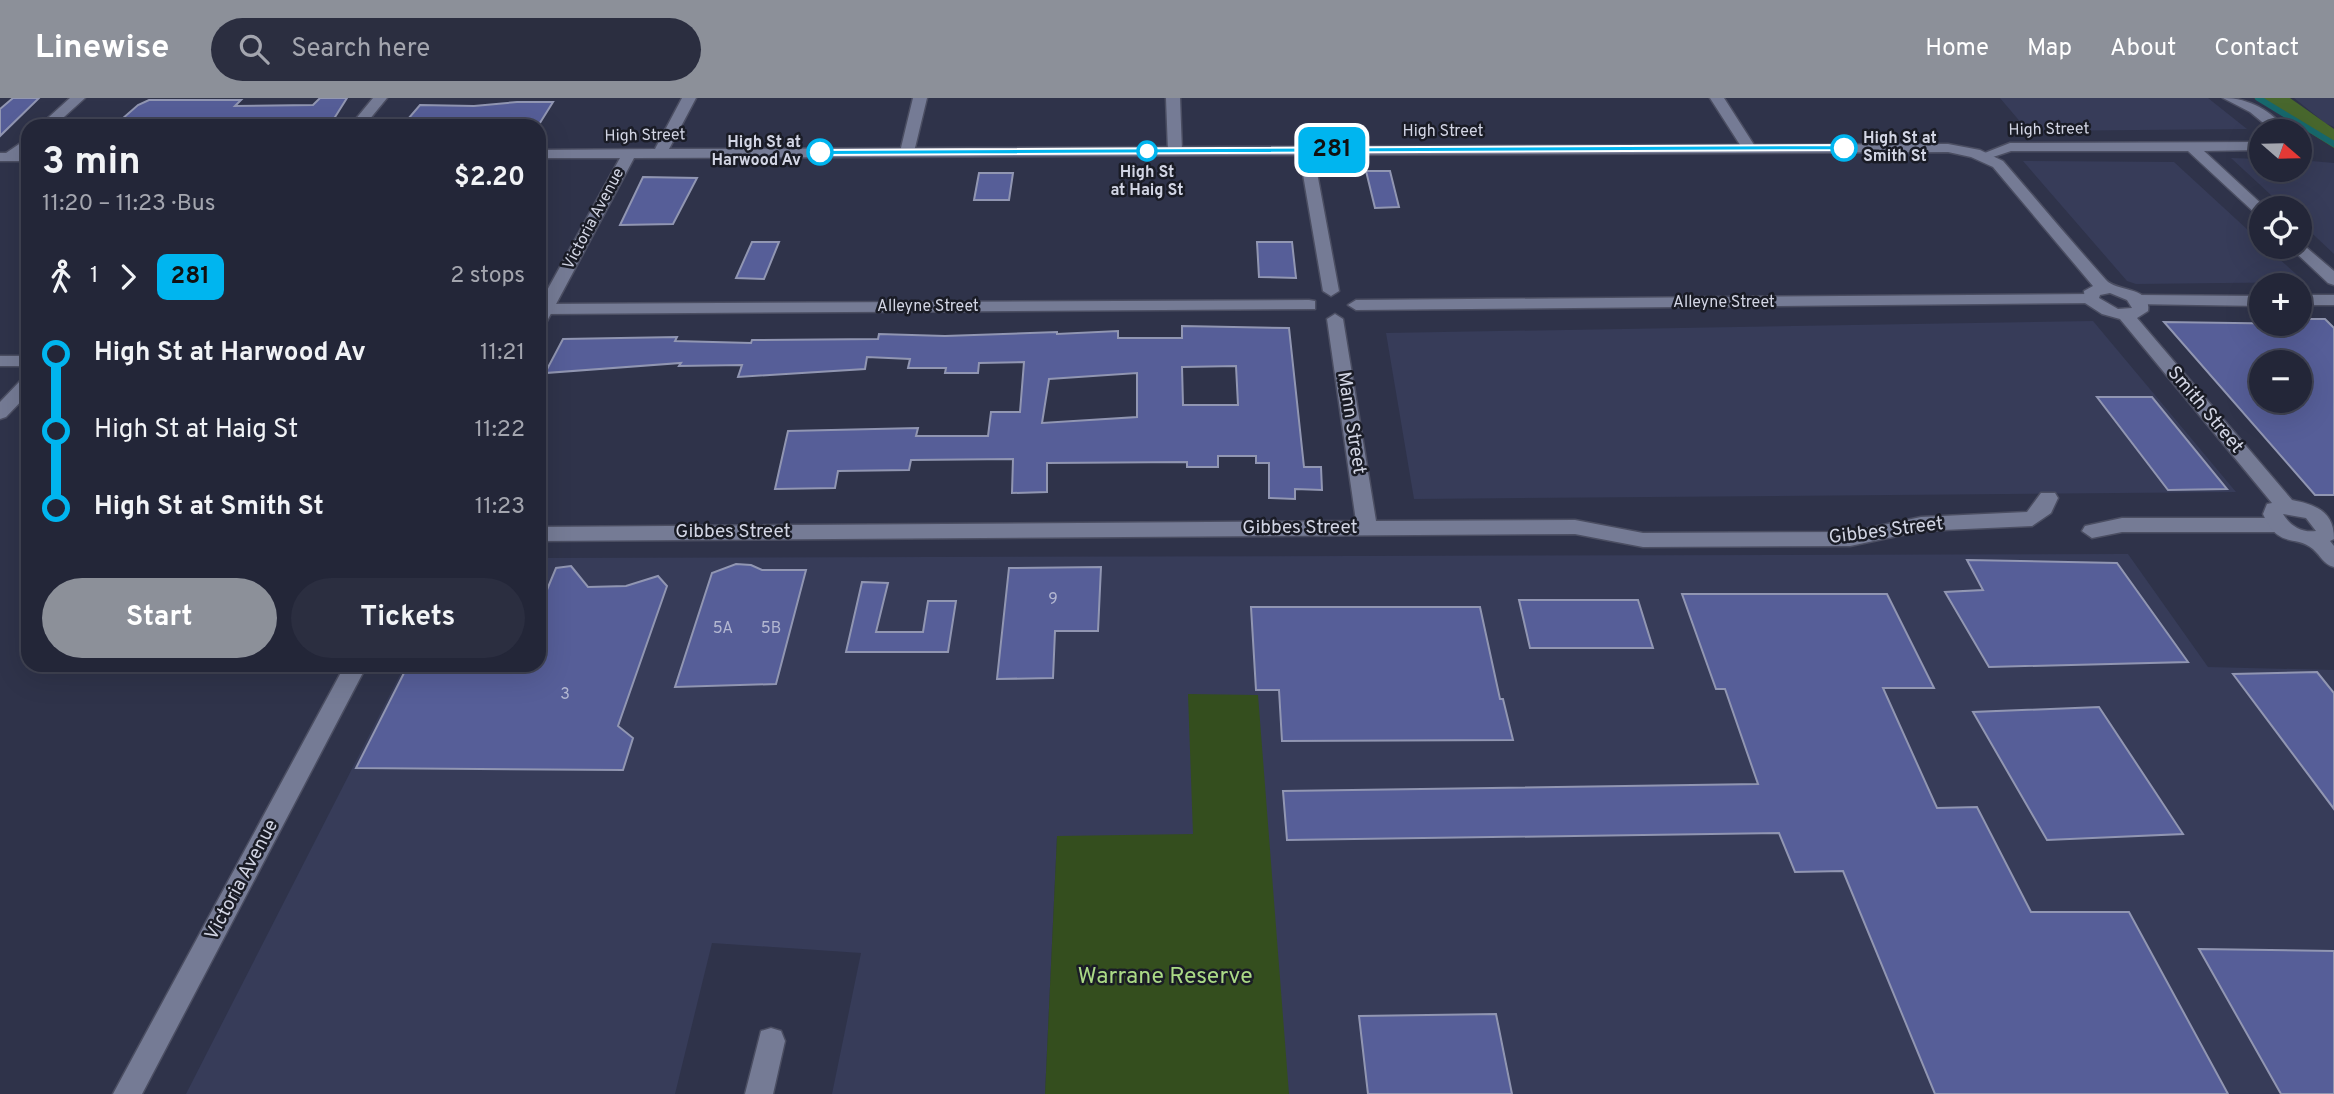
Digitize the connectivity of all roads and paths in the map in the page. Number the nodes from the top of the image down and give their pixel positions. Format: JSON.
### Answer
{"nodes":[{"id":1,"x":78,"y":98,"type":"edge"},
{"id":2,"x":380,"y":98,"type":"edge"},
{"id":3,"x":689,"y":98,"type":"edge"},
{"id":4,"x":920,"y":98,"type":"edge"},
{"id":5,"x":1173,"y":98,"type":"edge"},
{"id":6,"x":1717,"y":98,"type":"edge"},
{"id":7,"x":2230,"y":98,"type":"edge"},
{"id":8,"x":54,"y":119,"type":"edge"},
{"id":9,"x":363,"y":119,"type":"edge"},
{"id":10,"x":2267,"y":119,"type":"edge"},
{"id":11,"x":2191,"y":146,"type":"junction"},
{"id":12,"x":2249,"y":146,"type":"edge"},
{"id":13,"x":21,"y":147,"type":"edge"},
{"id":14,"x":1749,"y":148,"type":"junction"},
{"id":15,"x":1306,"y":150,"type":"junction"},
{"id":16,"x":1175,"y":151,"type":"junction"},
{"id":17,"x":907,"y":152,"type":"junction"},
{"id":18,"x":660,"y":153,"type":"junction"},
{"id":19,"x":546,"y":154,"type":"edge"},
{"id":20,"x":629,"y":154,"type":"junction"},
{"id":21,"x":1983,"y":156,"type":"junction"},
{"id":22,"x":5,"y":157,"type":"edge"},
{"id":23,"x":2249,"y":200,"type":"edge"},
{"id":24,"x":2312,"y":259,"type":"edge"},
{"id":25,"x":2334,"y":280,"type":"edge"},
{"id":26,"x":1331,"y":291,"type":"junction"},
{"id":27,"x":2097,"y":294,"type":"junction"},
{"id":28,"x":2312,"y":300,"type":"edge"},
{"id":29,"x":2334,"y":300,"type":"edge"},
{"id":30,"x":2249,"y":302,"type":"edge"},
{"id":31,"x":1309,"y":305,"type":"junction"},
{"id":32,"x":1356,"y":305,"type":"junction"},
{"id":33,"x":546,"y":308,"type":"edge"},
{"id":34,"x":2131,"y":308,"type":"junction"},
{"id":35,"x":546,"y":315,"type":"edge"},
{"id":36,"x":1335,"y":319,"type":"junction"},
{"id":37,"x":0,"y":361,"type":"edge"},
{"id":38,"x":21,"y":361,"type":"edge"},
{"id":39,"x":21,"y":390,"type":"edge"},
{"id":40,"x":0,"y":413,"type":"edge"},
{"id":41,"x":2048,"y":498,"type":"dead end"},
{"id":42,"x":2282,"y":515,"type":"junction"},
{"id":43,"x":2324,"y":526,"type":"edge"},
{"id":44,"x":1367,"y":528,"type":"junction"},
{"id":45,"x":2092,"y":531,"type":"dead end"},
{"id":46,"x":546,"y":534,"type":"edge"},
{"id":47,"x":2334,"y":561,"type":"edge"},
{"id":48,"x":352,"y":672,"type":"edge"},
{"id":49,"x":771,"y":1041,"type":"dead end"},
{"id":50,"x":127,"y":1094,"type":"edge"},
{"id":51,"x":759,"y":1094,"type":"edge"}],
"edges":[{"from":1,"to":8,"type":"street"},
{"from":2,"to":9,"type":"street"},
{"from":3,"to":18,"type":"street"},
{"from":4,"to":17,"type":"street"},
{"from":5,"to":16,"type":"street"},
{"from":6,"to":14,"type":"street"},
{"from":7,"to":10,"type":"street"},
{"from":11,"to":12,"type":"street","name":"High Street"},
{"from":11,"to":21,"type":"street","name":"High Street"},
{"from":11,"to":23,"type":"street"},
{"from":13,"to":22,"type":"street"},
{"from":14,"to":15,"type":"street","name":"High Street"},
{"from":14,"to":21,"type":"street","name":"High Street"},
{"from":15,"to":16,"type":"street","name":"High Street"},
{"from":15,"to":26,"type":"street"},
{"from":16,"to":17,"type":"street","name":"High Street"},
{"from":17,"to":18,"type":"street","name":"High Street"},
{"from":18,"to":20,"type":"street","name":"High Street"},
{"from":19,"to":20,"type":"street","name":"High Street"},
{"from":20,"to":33,"type":"street","name":"Victoria Avenue"},
{"from":21,"to":27,"type":"street"},
{"from":24,"to":25,"type":"street"},
{"from":26,"to":31,"type":"street"},
{"from":26,"to":32,"type":"street"},
{"from":27,"to":32,"type":"street","name":"Alleyne Street"},
{"from":27,"to":34,"type":"street"},
{"from":28,"to":29,"type":"street"},
{"from":30,"to":34,"type":"street"},
{"from":31,"to":35,"type":"street","name":"Alleyne Street"},
{"from":31,"to":36,"type":"street"},
{"from":32,"to":36,"type":"street"},
{"from":34,"to":42,"type":"street","name":"Smith Street"},
{"from":36,"to":44,"type":"street","name":"Mann Street"},
{"from":37,"to":38,"type":"street"},
{"from":39,"to":40,"type":"street"},
{"from":41,"to":44,"type":"street","name":"Gibbes Street"},
{"from":42,"to":43,"type":"street"},
{"from":42,"to":43,"type":"street"},
{"from":42,"to":45,"type":"street"},
{"from":43,"to":47,"type":"street"},
{"from":44,"to":46,"type":"street","name":"Gibbes Street"},
{"from":48,"to":50,"type":"street","name":"Victoria Avenue"},
{"from":49,"to":51,"type":"street"}]}
